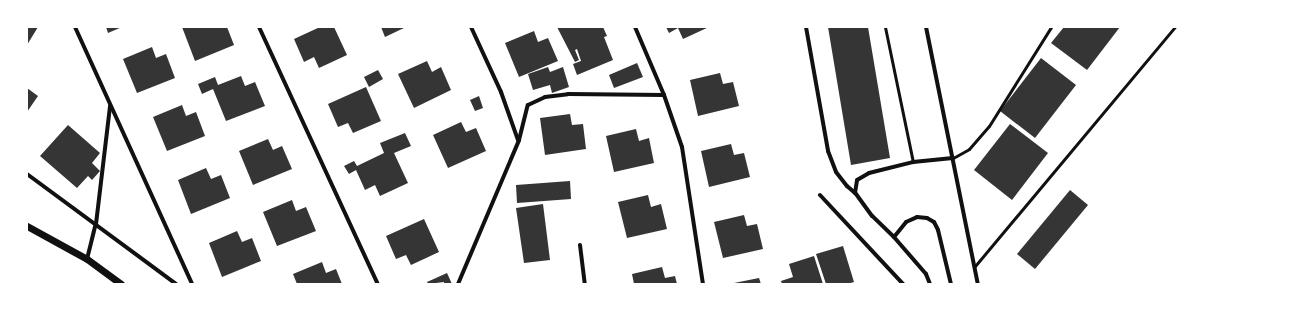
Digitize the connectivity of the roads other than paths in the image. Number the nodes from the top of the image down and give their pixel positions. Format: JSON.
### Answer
{"nodes":[{"id":1,"x":75,"y":27,"type":"edge"},
{"id":2,"x":259,"y":27,"type":"edge"},
{"id":3,"x":471,"y":27,"type":"edge"},
{"id":4,"x":635,"y":27,"type":"edge"},
{"id":5,"x":806,"y":27,"type":"edge"},
{"id":6,"x":885,"y":27,"type":"edge"},
{"id":7,"x":926,"y":27,"type":"edge"},
{"id":8,"x":1051,"y":27,"type":"edge"},
{"id":9,"x":1175,"y":27,"type":"edge"},
{"id":10,"x":664,"y":95,"type":"junction"},
{"id":11,"x":110,"y":106,"type":"junction"},
{"id":12,"x":519,"y":140,"type":"junction"},
{"id":13,"x":953,"y":158,"type":"junction"},
{"id":14,"x":913,"y":162,"type":"junction"},
{"id":15,"x":27,"y":174,"type":"edge"},
{"id":16,"x":855,"y":193,"type":"junction"},
{"id":17,"x":820,"y":195,"type":"dead end"},
{"id":18,"x":96,"y":224,"type":"junction"},
{"id":19,"x":27,"y":226,"type":"edge"},
{"id":20,"x":894,"y":237,"type":"junction"},
{"id":21,"x":580,"y":244,"type":"dead end"},
{"id":22,"x":87,"y":259,"type":"junction"},
{"id":23,"x":974,"y":266,"type":"junction"},
{"id":24,"x":120,"y":284,"type":"edge"},
{"id":25,"x":176,"y":284,"type":"edge"},
{"id":26,"x":192,"y":284,"type":"edge"},
{"id":27,"x":378,"y":284,"type":"edge"},
{"id":28,"x":458,"y":284,"type":"edge"},
{"id":29,"x":585,"y":284,"type":"edge"},
{"id":30,"x":702,"y":284,"type":"edge"},
{"id":31,"x":903,"y":284,"type":"edge"},
{"id":32,"x":930,"y":284,"type":"edge"},
{"id":33,"x":951,"y":284,"type":"edge"},
{"id":34,"x":978,"y":284,"type":"edge"}],
"edges":[{"from":1,"to":11,"type":"street"},
{"from":2,"to":27,"type":"street"},
{"from":3,"to":12,"type":"street"},
{"from":4,"to":10,"type":"street"},
{"from":5,"to":16,"type":"street"},
{"from":6,"to":14,"type":"lane"},
{"from":7,"to":13,"type":"street"},
{"from":8,"to":13,"type":"lane"},
{"from":9,"to":23,"type":"lane"},
{"from":10,"to":12,"type":"street"},
{"from":10,"to":30,"type":"street"},
{"from":11,"to":18,"type":"street"},
{"from":11,"to":26,"type":"street"},
{"from":12,"to":28,"type":"street"},
{"from":13,"to":14,"type":"street"},
{"from":13,"to":23,"type":"street"},
{"from":14,"to":16,"type":"street"},
{"from":15,"to":18,"type":"street"},
{"from":16,"to":20,"type":"street"},
{"from":17,"to":31,"type":"street"},
{"from":18,"to":22,"type":"street"},
{"from":18,"to":25,"type":"street"},
{"from":19,"to":22,"type":"street"},
{"from":20,"to":32,"type":"street"},
{"from":20,"to":33,"type":"street"},
{"from":21,"to":29,"type":"street"},
{"from":22,"to":24,"type":"street"},
{"from":23,"to":34,"type":"street"}]}
